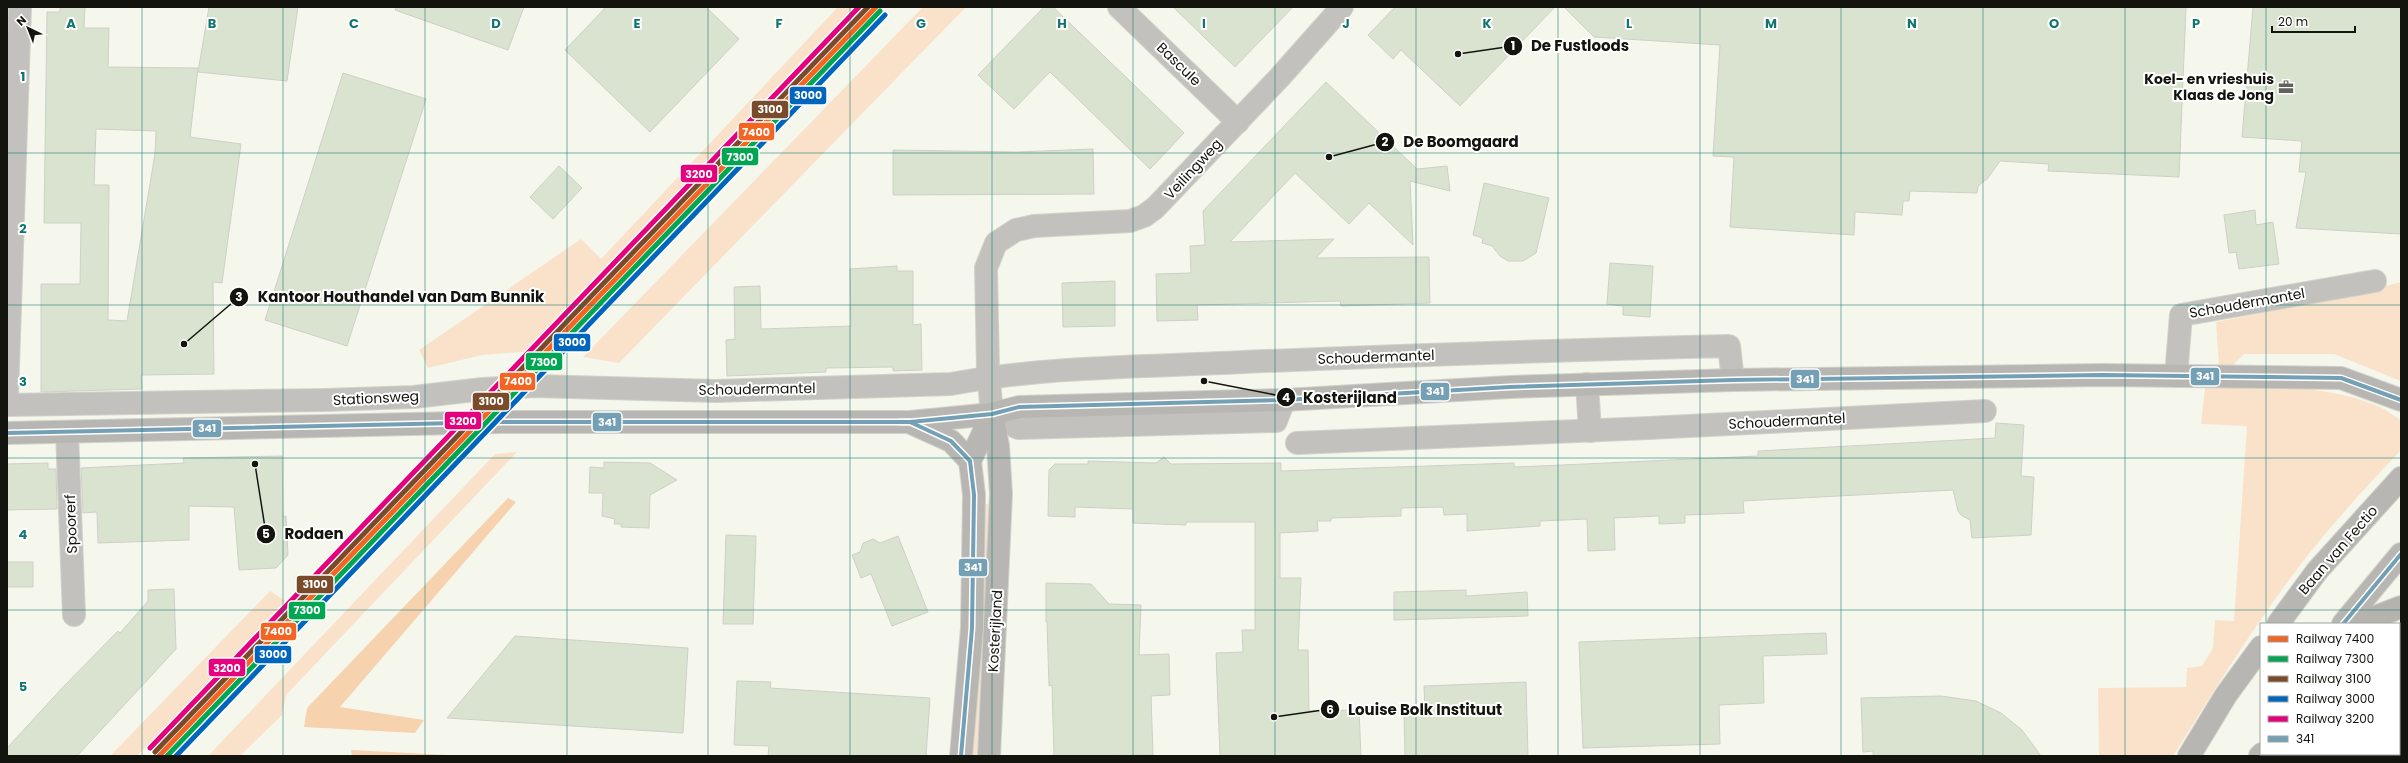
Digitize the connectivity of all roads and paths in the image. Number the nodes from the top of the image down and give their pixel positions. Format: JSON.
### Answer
{"nodes":[{"id":1,"x":20,"y":7,"type":"edge"},
{"id":2,"x":1119,"y":7,"type":"edge"},
{"id":3,"x":1342,"y":7,"type":"edge"},
{"id":4,"x":1238,"y":122,"type":"junction"},
{"id":5,"x":2375,"y":281,"type":"dead end"},
{"id":6,"x":989,"y":376,"type":"junction"},
{"id":7,"x":2176,"y":376,"type":"junction"},
{"id":8,"x":1733,"y":380,"type":"junction"},
{"id":9,"x":1587,"y":384,"type":"junction"},
{"id":10,"x":524,"y":387,"type":"joint"},
{"id":11,"x":7,"y":396,"type":"edge"},
{"id":12,"x":2401,"y":400,"type":"edge"},
{"id":13,"x":227,"y":401,"type":"junction"},
{"id":14,"x":7,"y":405,"type":"edge"},
{"id":15,"x":1985,"y":411,"type":"dead end"},
{"id":16,"x":992,"y":414,"type":"junction"},
{"id":17,"x":910,"y":422,"type":"junction"},
{"id":18,"x":230,"y":428,"type":"junction"},
{"id":19,"x":1590,"y":431,"type":"junction"},
{"id":20,"x":68,"y":432,"type":"junction"},
{"id":21,"x":7,"y":433,"type":"edge"},
{"id":22,"x":1297,"y":443,"type":"dead end"},
{"id":23,"x":970,"y":461,"type":"junction"},
{"id":24,"x":2401,"y":478,"type":"edge"},
{"id":25,"x":2401,"y":554,"type":"edge"},
{"id":26,"x":2401,"y":607,"type":"edge"},
{"id":27,"x":74,"y":615,"type":"dead end"},
{"id":28,"x":2279,"y":623,"type":"edge"},
{"id":29,"x":2345,"y":623,"type":"edge"},
{"id":30,"x":2360,"y":623,"type":"edge"},
{"id":31,"x":2260,"y":649,"type":"edge"},
{"id":32,"x":961,"y":756,"type":"edge"},
{"id":33,"x":989,"y":756,"type":"edge"},
{"id":34,"x":2189,"y":756,"type":"edge"}],
"edges":[{"from":1,"to":11,"type":"street"},
{"from":2,"to":4,"type":"street","name":"Bascule"},
{"from":3,"to":4,"type":"street","name":"Veilingweg"},
{"from":4,"to":6,"type":"street","name":"Veilingweg"},
{"from":5,"to":7,"type":"street","name":"Schoudermantel"},
{"from":6,"to":8,"type":"street","name":"Schoudermantel"},
{"from":6,"to":10,"type":"street","name":"Schoudermantel"},
{"from":6,"to":16,"type":"street"},
{"from":7,"to":8,"type":"street"},
{"from":7,"to":12,"type":"street"},
{"from":8,"to":9,"type":"street"},
{"from":9,"to":16,"type":"street"},
{"from":9,"to":19,"type":"street"},
{"from":10,"to":13,"type":"street","name":"Stationsweg"},
{"from":13,"to":14,"type":"street","name":"Stationsweg"},
{"from":13,"to":18,"type":"street"},
{"from":15,"to":19,"type":"street","name":"Schoudermantel"},
{"from":16,"to":17,"type":"street"},
{"from":16,"to":23,"type":"street"},
{"from":16,"to":33,"type":"street","name":"Kosterijland"},
{"from":17,"to":18,"type":"street","name":"Stationsweg"},
{"from":17,"to":23,"type":"street"},
{"from":18,"to":20,"type":"street","name":"Stationsweg"},
{"from":19,"to":22,"type":"street","name":"Schoudermantel"},
{"from":20,"to":21,"type":"street","name":"Stationsweg"},
{"from":20,"to":27,"type":"street","name":"Spoorerf"},
{"from":23,"to":32,"type":"street","name":"Kosterijland"},
{"from":24,"to":28,"type":"street","name":"Baan van Fectio"},
{"from":25,"to":29,"type":"street"},
{"from":26,"to":30,"type":"highway"},
{"from":31,"to":34,"type":"street"}]}
